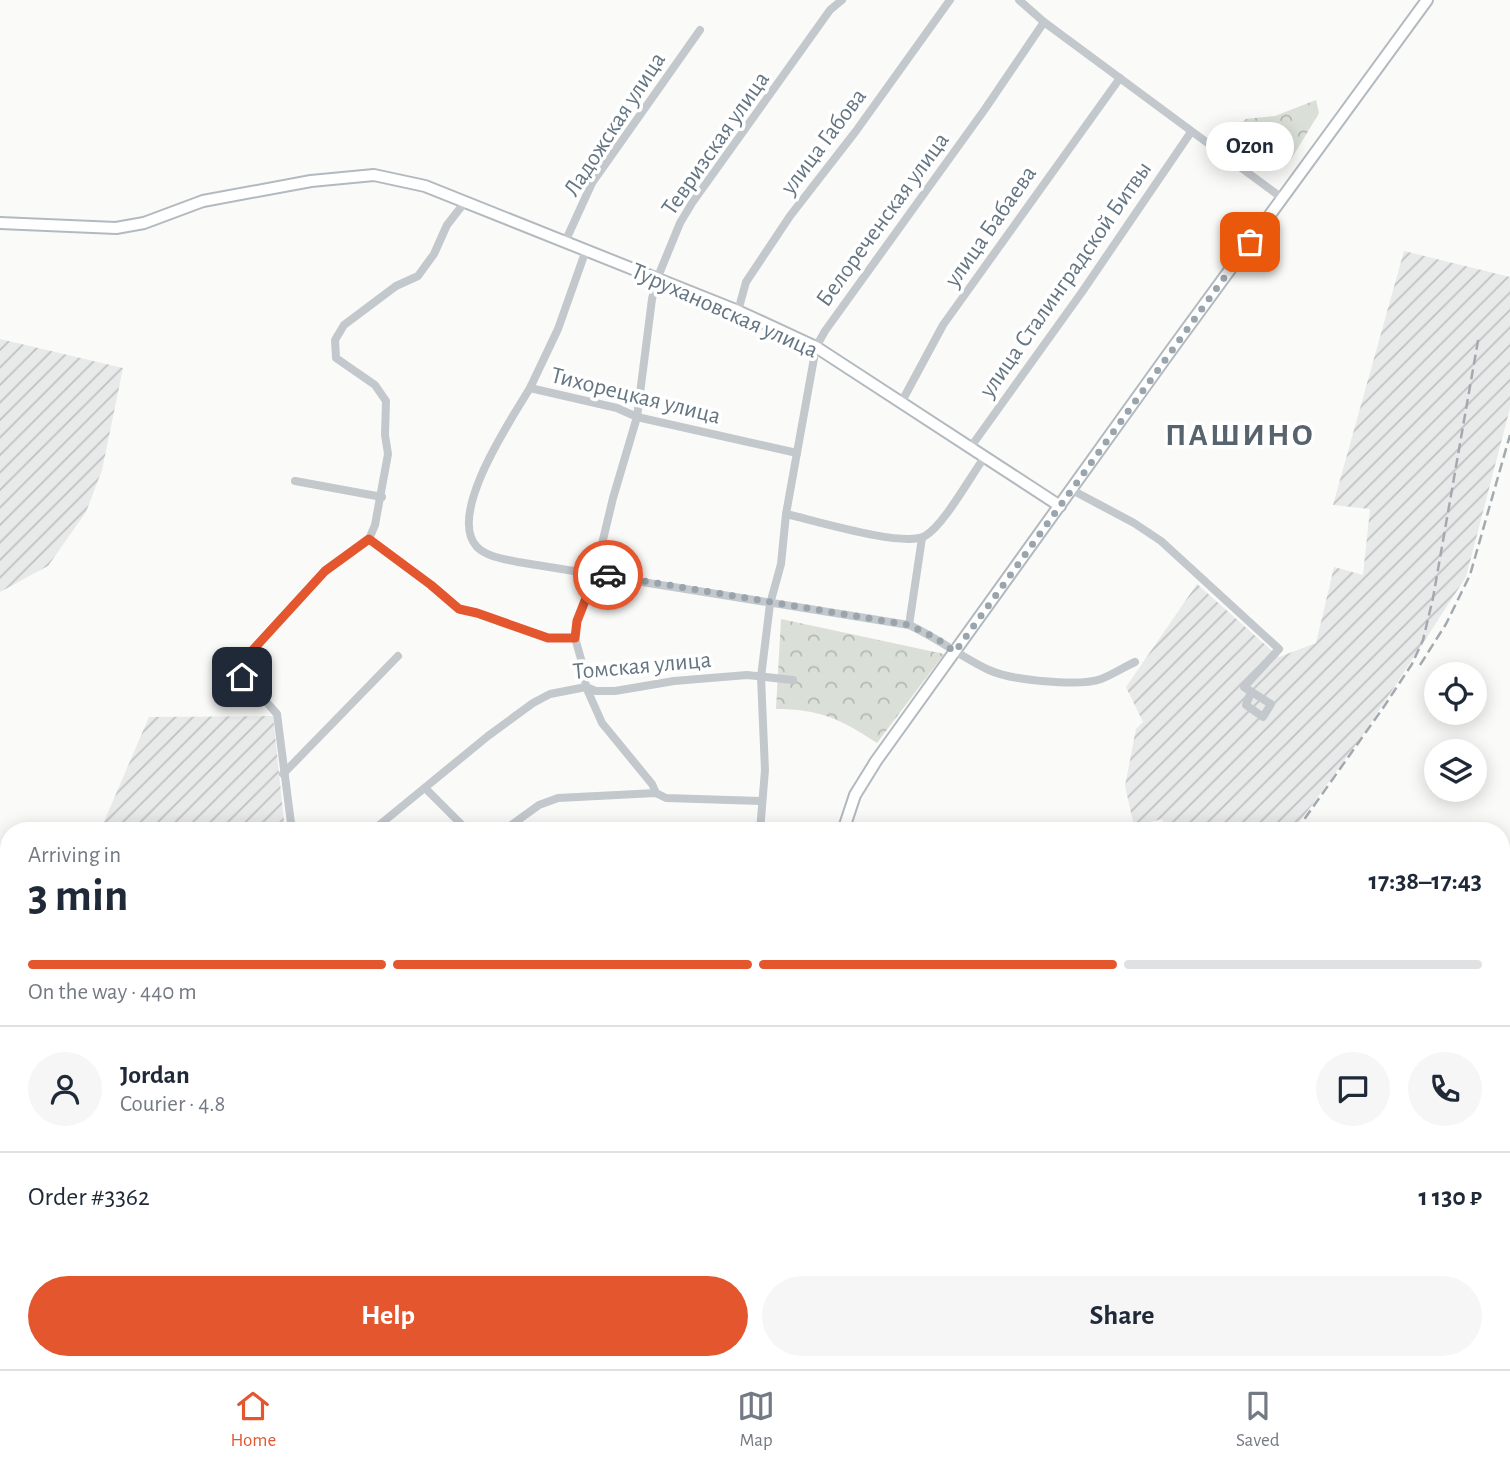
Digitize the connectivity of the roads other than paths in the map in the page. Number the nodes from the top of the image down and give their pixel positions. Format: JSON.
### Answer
{"nodes":[{"id":1,"x":842,"y":0,"type":"edge"},
{"id":2,"x":950,"y":0,"type":"edge"},
{"id":3,"x":1019,"y":0,"type":"edge"},
{"id":4,"x":1427,"y":0,"type":"edge"},
{"id":5,"x":1044,"y":22,"type":"junction"},
{"id":6,"x":700,"y":30,"type":"dead end"},
{"id":7,"x":1120,"y":78,"type":"junction"},
{"id":8,"x":1191,"y":132,"type":"junction"},
{"id":9,"x":1282,"y":198,"type":"junction"},
{"id":10,"x":465,"y":202,"type":"junction"},
{"id":11,"x":0,"y":223,"type":"edge"},
{"id":12,"x":565,"y":243,"type":"junction"},
{"id":13,"x":586,"y":250,"type":"junction"},
{"id":14,"x":657,"y":279,"type":"junction"},
{"id":15,"x":738,"y":312,"type":"junction"},
{"id":16,"x":816,"y":347,"type":"junction"},
{"id":17,"x":530,"y":388,"type":"junction"},
{"id":18,"x":901,"y":403,"type":"junction"},
{"id":19,"x":637,"y":417,"type":"junction"},
{"id":20,"x":970,"y":448,"type":"junction"},
{"id":21,"x":797,"y":453,"type":"junction"},
{"id":22,"x":984,"y":457,"type":"junction"},
{"id":23,"x":295,"y":481,"type":"dead end"},
{"id":24,"x":1072,"y":491,"type":"junction"},
{"id":25,"x":382,"y":496,"type":"junction"},
{"id":26,"x":1060,"y":506,"type":"junction"},
{"id":27,"x":786,"y":514,"type":"junction"},
{"id":28,"x":922,"y":538,"type":"junction"},
{"id":29,"x":369,"y":539,"type":"junction"},
{"id":30,"x":596,"y":573,"type":"junction"},
{"id":31,"x":770,"y":604,"type":"junction"},
{"id":32,"x":909,"y":625,"type":"junction"},
{"id":33,"x":575,"y":638,"type":"junction"},
{"id":34,"x":955,"y":652,"type":"junction"},
{"id":35,"x":398,"y":656,"type":"dead end"},
{"id":36,"x":1135,"y":662,"type":"dead end"},
{"id":37,"x":761,"y":677,"type":"junction"},
{"id":38,"x":793,"y":680,"type":"dead end"},
{"id":39,"x":586,"y":687,"type":"junction"},
{"id":40,"x":1251,"y":692,"type":"dead end"},
{"id":41,"x":284,"y":774,"type":"junction"},
{"id":42,"x":426,"y":789,"type":"junction"},
{"id":43,"x":656,"y":793,"type":"junction"},
{"id":44,"x":761,"y":801,"type":"junction"},
{"id":45,"x":291,"y":822,"type":"edge"},
{"id":46,"x":384,"y":822,"type":"edge"},
{"id":47,"x":459,"y":822,"type":"edge"},
{"id":48,"x":515,"y":822,"type":"edge"},
{"id":49,"x":760,"y":822,"type":"edge"},
{"id":50,"x":845,"y":822,"type":"edge"}],
"edges":[{"from":1,"to":14,"type":"street","name":"Тевризская улица"},
{"from":2,"to":15,"type":"street","name":"улица Габова"},
{"from":3,"to":5,"type":"street"},
{"from":4,"to":9,"type":"street"},
{"from":5,"to":7,"type":"street"},
{"from":5,"to":16,"type":"street","name":"Белореченская улица"},
{"from":6,"to":12,"type":"street","name":"Ладожская улица"},
{"from":7,"to":8,"type":"street"},
{"from":7,"to":18,"type":"street","name":"улица Бабаева"},
{"from":8,"to":9,"type":"street"},
{"from":8,"to":20,"type":"street","name":"улица Сталинградской Битвы"},
{"from":9,"to":24,"type":"street"},
{"from":10,"to":11,"type":"street","name":"Турухановская улица"},
{"from":10,"to":12,"type":"street","name":"Турухановская улица"},
{"from":10,"to":25,"type":"street"},
{"from":12,"to":13,"type":"street","name":"Турухановская улица"},
{"from":13,"to":14,"type":"street","name":"Турухановская улица"},
{"from":13,"to":17,"type":"street","name":"Тихорецкая улица"},
{"from":14,"to":15,"type":"street","name":"Турухановская улица"},
{"from":14,"to":19,"type":"street","name":"Тевризская улица"},
{"from":15,"to":16,"type":"street","name":"Турухановская улица"},
{"from":16,"to":18,"type":"street","name":"Турухановская улица"},
{"from":16,"to":21,"type":"street","name":"Белореченская улица"},
{"from":17,"to":19,"type":"street","name":"Тихорецкая улица"},
{"from":17,"to":30,"type":"street"},
{"from":18,"to":20,"type":"street","name":"Турухановская улица"},
{"from":19,"to":21,"type":"street","name":"Тихорецкая улица"},
{"from":19,"to":30,"type":"street","name":"Тевризская улица"},
{"from":20,"to":22,"type":"street","name":"Турухановская улица"},
{"from":21,"to":27,"type":"street","name":"Белореченская улица"},
{"from":22,"to":26,"type":"street","name":"Турухановская улица"},
{"from":22,"to":28,"type":"street"},
{"from":23,"to":25,"type":"street"},
{"from":24,"to":26,"type":"street"},
{"from":24,"to":40,"type":"street"},
{"from":25,"to":29,"type":"street"},
{"from":26,"to":34,"type":"street"},
{"from":27,"to":28,"type":"street"},
{"from":27,"to":31,"type":"street","name":"Белореченская улица"},
{"from":28,"to":32,"type":"street"},
{"from":29,"to":33,"type":"street"},
{"from":29,"to":41,"type":"street"},
{"from":30,"to":31,"type":"street"},
{"from":30,"to":33,"type":"street","name":"Тевризская улица"},
{"from":31,"to":32,"type":"street"},
{"from":31,"to":37,"type":"street","name":"Белореченская улица"},
{"from":32,"to":34,"type":"street"},
{"from":33,"to":39,"type":"street","name":"Тевризская улица"},
{"from":34,"to":36,"type":"street"},
{"from":34,"to":50,"type":"street"},
{"from":35,"to":41,"type":"street"},
{"from":37,"to":38,"type":"street","name":"Томская улица"},
{"from":37,"to":39,"type":"street","name":"Томская улица"},
{"from":37,"to":44,"type":"street","name":"Белореченская улица"},
{"from":39,"to":42,"type":"street","name":"Томская улица"},
{"from":39,"to":43,"type":"street","name":"Тевризская улица"},
{"from":41,"to":45,"type":"street"},
{"from":42,"to":46,"type":"street","name":"Томская улица"},
{"from":42,"to":47,"type":"street"},
{"from":43,"to":44,"type":"street"},
{"from":43,"to":48,"type":"street"},
{"from":44,"to":49,"type":"street","name":"Белореченская улица"}]}
